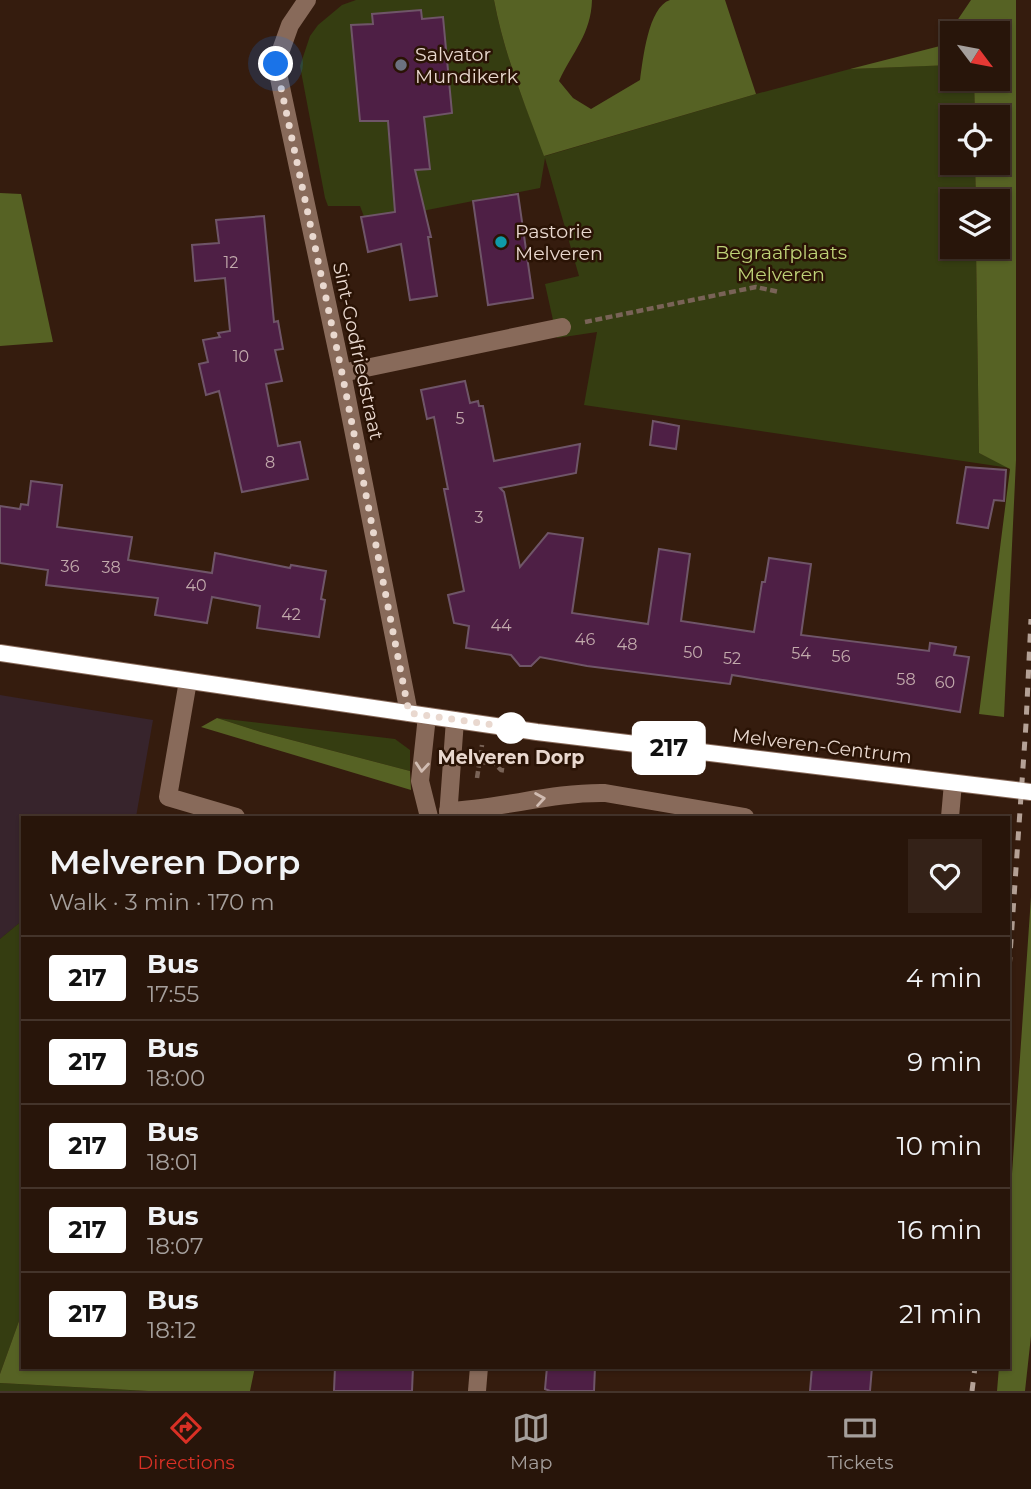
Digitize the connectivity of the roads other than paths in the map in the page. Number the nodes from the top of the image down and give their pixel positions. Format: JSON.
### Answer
{"nodes":[{"id":1,"x":306,"y":1,"type":"edge"},
{"id":2,"x":562,"y":327,"type":"road end"},
{"id":3,"x":342,"y":373,"type":"junction"},
{"id":4,"x":0,"y":653,"type":"edge"},
{"id":5,"x":188,"y":681,"type":"junction"},
{"id":6,"x":418,"y":715,"type":"junction"},
{"id":7,"x":455,"y":720,"type":"junction"},
{"id":8,"x":953,"y":783,"type":"junction"},
{"id":9,"x":1031,"y":792,"type":"edge"},
{"id":10,"x":448,"y":814,"type":"edge"},
{"id":11,"x":233,"y":816,"type":"edge"},
{"id":12,"x":429,"y":816,"type":"edge"},
{"id":13,"x":739,"y":816,"type":"edge"},
{"id":14,"x":950,"y":816,"type":"edge"},
{"id":15,"x":479,"y":1369,"type":"edge"},
{"id":16,"x":477,"y":1391,"type":"edge"}],
"edges":[{"from":1,"to":3,"type":"street","name":"Sint-Godfriedstraat"},
{"from":2,"to":3,"type":"street"},
{"from":3,"to":6,"type":"street","name":"Sint-Godfriedstraat"},
{"from":4,"to":5,"type":"street","name":"Melveren-Centrum"},
{"from":5,"to":6,"type":"street","name":"Melveren-Centrum"},
{"from":5,"to":11,"type":"street"},
{"from":6,"to":7,"type":"street","name":"Melveren-Centrum"},
{"from":6,"to":12,"type":"street","name":"Sint-Godfriedstraat","one_way":true},
{"from":7,"to":8,"type":"street","name":"Melveren-Centrum"},
{"from":7,"to":10,"type":"street"},
{"from":8,"to":9,"type":"street","name":"Melveren-Centrum"},
{"from":8,"to":14,"type":"street"},
{"from":10,"to":13,"type":"street","one_way":true},
{"from":15,"to":16,"type":"street"}]}
